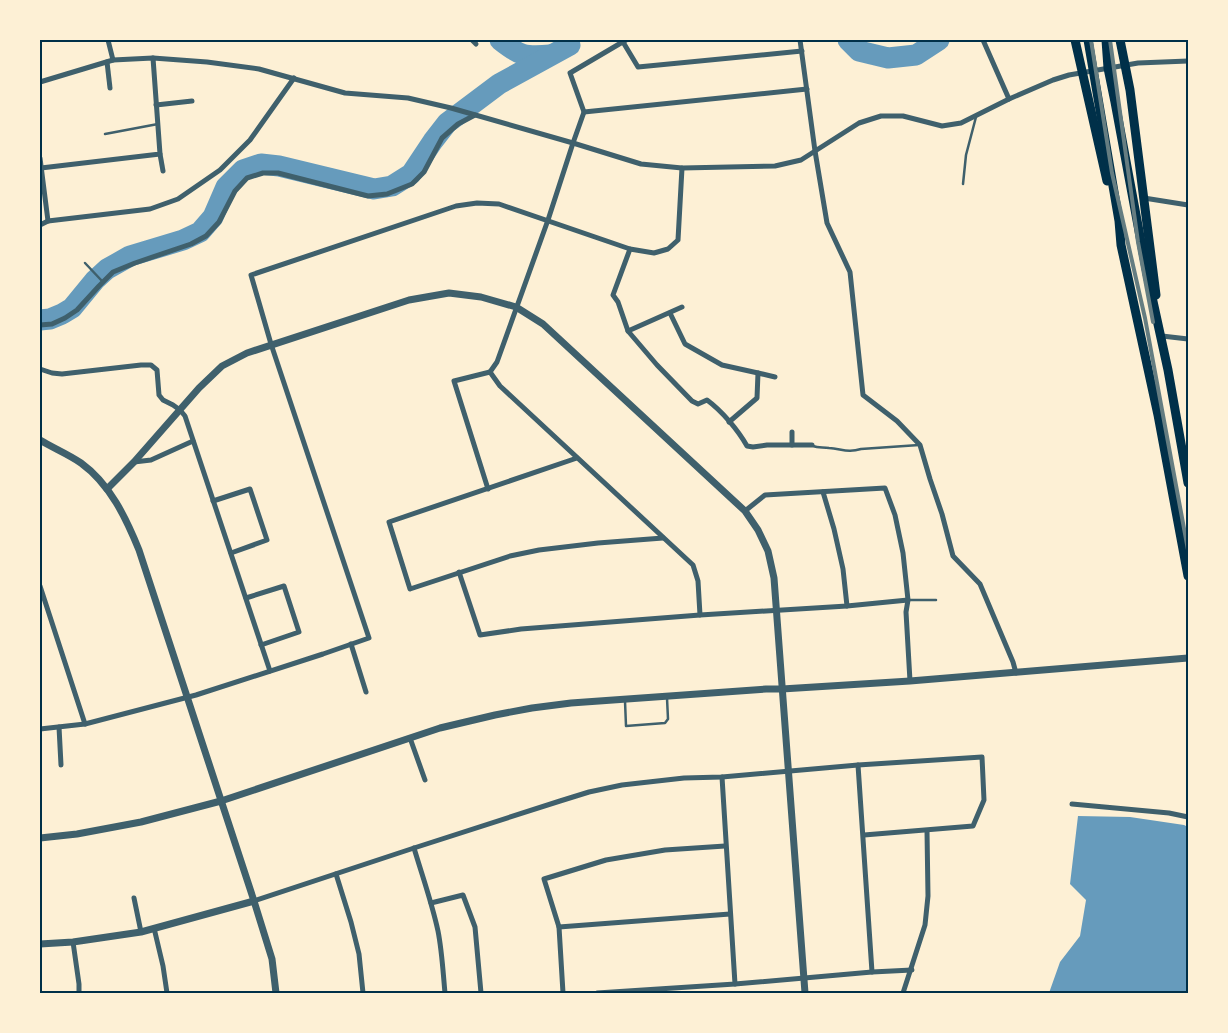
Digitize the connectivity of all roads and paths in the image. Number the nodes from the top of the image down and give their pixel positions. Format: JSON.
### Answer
{"nodes":[{"id":1,"x":108,"y":40,"type":"edge"},
{"id":2,"x":800,"y":40,"type":"edge"},
{"id":3,"x":983,"y":40,"type":"edge"},
{"id":4,"x":1075,"y":40,"type":"edge"},
{"id":5,"x":1088,"y":40,"type":"edge"},
{"id":6,"x":1106,"y":40,"type":"edge"},
{"id":7,"x":1120,"y":40,"type":"edge"},
{"id":8,"x":624,"y":41,"type":"edge"},
{"id":9,"x":802,"y":51,"type":"junction"},
{"id":10,"x":153,"y":58,"type":"junction"},
{"id":11,"x":110,"y":61,"type":"junction"},
{"id":12,"x":1188,"y":62,"type":"edge"},
{"id":13,"x":1126,"y":65,"type":"junction"},
{"id":14,"x":1108,"y":68,"type":"junction"},
{"id":15,"x":1093,"y":71,"type":"junction"},
{"id":16,"x":1082,"y":74,"type":"junction"},
{"id":17,"x":294,"y":78,"type":"junction"},
{"id":18,"x":40,"y":82,"type":"edge"},
{"id":19,"x":110,"y":88,"type":"dead end"},
{"id":20,"x":807,"y":89,"type":"junction"},
{"id":21,"x":1009,"y":99,"type":"junction"},
{"id":22,"x":192,"y":101,"type":"dead end"},
{"id":23,"x":156,"y":104,"type":"junction"},
{"id":24,"x":584,"y":112,"type":"junction"},
{"id":25,"x":475,"y":115,"type":"junction"},
{"id":26,"x":976,"y":115,"type":"junction"},
{"id":27,"x":158,"y":124,"type":"junction"},
{"id":28,"x":105,"y":134,"type":"dead end"},
{"id":29,"x":573,"y":143,"type":"junction"},
{"id":30,"x":815,"y":151,"type":"junction"},
{"id":31,"x":160,"y":154,"type":"junction"},
{"id":32,"x":40,"y":158,"type":"edge"},
{"id":33,"x":41,"y":168,"type":"edge"},
{"id":34,"x":682,"y":168,"type":"junction"},
{"id":35,"x":163,"y":171,"type":"dead end"},
{"id":36,"x":963,"y":184,"type":"dead end"},
{"id":37,"x":1144,"y":198,"type":"junction"},
{"id":38,"x":1188,"y":205,"type":"edge"},
{"id":39,"x":548,"y":220,"type":"junction"},
{"id":40,"x":48,"y":221,"type":"junction"},
{"id":41,"x":40,"y":225,"type":"edge"},
{"id":42,"x":1121,"y":245,"type":"junction"},
{"id":43,"x":630,"y":249,"type":"junction"},
{"id":44,"x":85,"y":263,"type":"dead end"},
{"id":45,"x":101,"y":280,"type":"junction"},
{"id":46,"x":516,"y":307,"type":"junction"},
{"id":47,"x":682,"y":307,"type":"dead end"},
{"id":48,"x":670,"y":313,"type":"junction"},
{"id":49,"x":40,"y":325,"type":"edge"},
{"id":50,"x":628,"y":331,"type":"junction"},
{"id":51,"x":1162,"y":336,"type":"junction"},
{"id":52,"x":1188,"y":339,"type":"edge"},
{"id":53,"x":272,"y":344,"type":"junction"},
{"id":54,"x":40,"y":369,"type":"edge"},
{"id":55,"x":1168,"y":370,"type":"junction"},
{"id":56,"x":490,"y":372,"type":"junction"},
{"id":57,"x":758,"y":374,"type":"junction"},
{"id":58,"x":775,"y":377,"type":"dead end"},
{"id":59,"x":180,"y":410,"type":"junction"},
{"id":60,"x":729,"y":422,"type":"junction"},
{"id":61,"x":792,"y":432,"type":"dead end"},
{"id":62,"x":40,"y":440,"type":"edge"},
{"id":63,"x":194,"y":441,"type":"junction"},
{"id":64,"x":792,"y":444,"type":"junction"},
{"id":65,"x":812,"y":445,"type":"joint"},
{"id":66,"x":920,"y":445,"type":"junction"},
{"id":67,"x":578,"y":458,"type":"junction"},
{"id":68,"x":134,"y":462,"type":"junction"},
{"id":69,"x":1188,"y":481,"type":"edge"},
{"id":70,"x":107,"y":489,"type":"junction"},
{"id":71,"x":488,"y":489,"type":"junction"},
{"id":72,"x":823,"y":492,"type":"junction"},
{"id":73,"x":213,"y":501,"type":"junction"},
{"id":74,"x":745,"y":512,"type":"junction"},
{"id":75,"x":663,"y":538,"type":"junction"},
{"id":76,"x":231,"y":553,"type":"junction"},
{"id":77,"x":460,"y":572,"type":"junction"},
{"id":78,"x":1188,"y":576,"type":"edge"},
{"id":79,"x":40,"y":586,"type":"edge"},
{"id":80,"x":246,"y":598,"type":"junction"},
{"id":81,"x":908,"y":600,"type":"junction"},
{"id":82,"x":936,"y":600,"type":"dead end"},
{"id":83,"x":847,"y":606,"type":"junction"},
{"id":84,"x":777,"y":610,"type":"junction"},
{"id":85,"x":700,"y":615,"type":"junction"},
{"id":86,"x":261,"y":644,"type":"junction"},
{"id":87,"x":351,"y":644,"type":"junction"},
{"id":88,"x":1188,"y":658,"type":"edge"},
{"id":89,"x":270,"y":671,"type":"junction"},
{"id":90,"x":1016,"y":672,"type":"junction"},
{"id":91,"x":910,"y":681,"type":"junction"},
{"id":92,"x":782,"y":689,"type":"junction"},
{"id":93,"x":366,"y":692,"type":"dead end"},
{"id":94,"x":666,"y":696,"type":"junction"},
{"id":95,"x":187,"y":697,"type":"junction"},
{"id":96,"x":625,"y":699,"type":"junction"},
{"id":97,"x":85,"y":724,"type":"junction"},
{"id":98,"x":59,"y":727,"type":"junction"},
{"id":99,"x":40,"y":729,"type":"edge"},
{"id":100,"x":410,"y":738,"type":"junction"},
{"id":101,"x":61,"y":765,"type":"dead end"},
{"id":102,"x":858,"y":765,"type":"junction"},
{"id":103,"x":789,"y":771,"type":"junction"},
{"id":104,"x":722,"y":777,"type":"junction"},
{"id":105,"x":425,"y":780,"type":"dead end"},
{"id":106,"x":221,"y":800,"type":"junction"},
{"id":107,"x":1072,"y":804,"type":"dead end"},
{"id":108,"x":1188,"y":817,"type":"edge"},
{"id":109,"x":926,"y":831,"type":"junction"},
{"id":110,"x":864,"y":835,"type":"junction"},
{"id":111,"x":40,"y":838,"type":"edge"},
{"id":112,"x":725,"y":846,"type":"junction"},
{"id":113,"x":414,"y":848,"type":"junction"},
{"id":114,"x":336,"y":874,"type":"junction"},
{"id":115,"x":134,"y":898,"type":"dead end"},
{"id":116,"x":254,"y":902,"type":"junction"},
{"id":117,"x":431,"y":903,"type":"junction"},
{"id":118,"x":730,"y":914,"type":"junction"},
{"id":119,"x":559,"y":927,"type":"junction"},
{"id":120,"x":154,"y":928,"type":"junction"},
{"id":121,"x":141,"y":932,"type":"junction"},
{"id":122,"x":74,"y":942,"type":"junction"},
{"id":123,"x":40,"y":944,"type":"edge"},
{"id":124,"x":912,"y":970,"type":"junction"},
{"id":125,"x":872,"y":972,"type":"junction"},
{"id":126,"x":804,"y":978,"type":"junction"},
{"id":127,"x":734,"y":984,"type":"junction"},
{"id":128,"x":79,"y":993,"type":"edge"},
{"id":129,"x":167,"y":993,"type":"edge"},
{"id":130,"x":276,"y":993,"type":"edge"},
{"id":131,"x":363,"y":993,"type":"edge"},
{"id":132,"x":445,"y":993,"type":"edge"},
{"id":133,"x":481,"y":993,"type":"edge"},
{"id":134,"x":563,"y":993,"type":"edge"},
{"id":135,"x":597,"y":993,"type":"edge"},
{"id":136,"x":805,"y":993,"type":"edge"},
{"id":137,"x":904,"y":993,"type":"edge"}],
"edges":[{"from":1,"to":11,"type":"street"},
{"from":2,"to":9,"type":"street"},
{"from":3,"to":21,"type":"street"},
{"from":4,"to":16,"type":"main road"},
{"from":5,"to":15,"type":"main road"},
{"from":6,"to":14,"type":"main road"},
{"from":7,"to":13,"type":"main road"},
{"from":8,"to":9,"type":"street"},
{"from":8,"to":24,"type":"street"},
{"from":9,"to":20,"type":"street"},
{"from":10,"to":11,"type":"street"},
{"from":10,"to":17,"type":"street"},
{"from":10,"to":23,"type":"street"},
{"from":11,"to":18,"type":"street"},
{"from":11,"to":19,"type":"street"},
{"from":12,"to":13,"type":"street"},
{"from":13,"to":14,"type":"street"},
{"from":13,"to":37,"type":"main road"},
{"from":14,"to":15,"type":"street"},
{"from":14,"to":55,"type":"main road"},
{"from":15,"to":16,"type":"street"},
{"from":15,"to":42,"type":"main road"},
{"from":16,"to":21,"type":"street"},
{"from":16,"to":42,"type":"main road"},
{"from":17,"to":25,"type":"street"},
{"from":17,"to":40,"type":"street"},
{"from":20,"to":24,"type":"street"},
{"from":20,"to":30,"type":"street"},
{"from":21,"to":26,"type":"street"},
{"from":22,"to":23,"type":"street"},
{"from":23,"to":27,"type":"street"},
{"from":24,"to":29,"type":"street"},
{"from":25,"to":29,"type":"street"},
{"from":25,"to":45,"type":"street"},
{"from":26,"to":30,"type":"street"},
{"from":26,"to":36,"type":"lane"},
{"from":27,"to":28,"type":"lane"},
{"from":27,"to":31,"type":"street"},
{"from":29,"to":34,"type":"street"},
{"from":29,"to":39,"type":"street"},
{"from":30,"to":34,"type":"street"},
{"from":30,"to":66,"type":"street"},
{"from":31,"to":33,"type":"street"},
{"from":31,"to":35,"type":"street"},
{"from":32,"to":33,"type":"street"},
{"from":33,"to":40,"type":"street"},
{"from":34,"to":43,"type":"street"},
{"from":37,"to":38,"type":"street"},
{"from":37,"to":51,"type":"main road"},
{"from":39,"to":43,"type":"street"},
{"from":39,"to":46,"type":"street"},
{"from":39,"to":53,"type":"street"},
{"from":40,"to":41,"type":"street"},
{"from":42,"to":78,"type":"main road"},
{"from":43,"to":50,"type":"street"},
{"from":44,"to":45,"type":"lane"},
{"from":45,"to":49,"type":"street"},
{"from":46,"to":53,"type":"street"},
{"from":46,"to":56,"type":"street"},
{"from":46,"to":74,"type":"street"},
{"from":47,"to":48,"type":"street"},
{"from":48,"to":50,"type":"street"},
{"from":48,"to":57,"type":"street"},
{"from":50,"to":60,"type":"street"},
{"from":51,"to":52,"type":"street"},
{"from":51,"to":55,"type":"main road"},
{"from":53,"to":59,"type":"street"},
{"from":53,"to":87,"type":"street"},
{"from":54,"to":59,"type":"street"},
{"from":55,"to":69,"type":"main road"},
{"from":56,"to":67,"type":"street"},
{"from":56,"to":71,"type":"street"},
{"from":57,"to":58,"type":"street"},
{"from":57,"to":60,"type":"street"},
{"from":59,"to":63,"type":"street"},
{"from":59,"to":68,"type":"street"},
{"from":60,"to":64,"type":"street"},
{"from":61,"to":64,"type":"street"},
{"from":62,"to":70,"type":"street"},
{"from":63,"to":68,"type":"street"},
{"from":63,"to":73,"type":"street"},
{"from":64,"to":65,"type":"street"},
{"from":65,"to":66,"type":"lane"},
{"from":66,"to":90,"type":"street"},
{"from":67,"to":71,"type":"street"},
{"from":67,"to":75,"type":"street"},
{"from":68,"to":70,"type":"street"},
{"from":70,"to":95,"type":"street"},
{"from":71,"to":77,"type":"street"},
{"from":72,"to":74,"type":"street"},
{"from":72,"to":81,"type":"street"},
{"from":72,"to":83,"type":"street"},
{"from":73,"to":76,"type":"street"},
{"from":73,"to":76,"type":"street"},
{"from":74,"to":84,"type":"street"},
{"from":75,"to":77,"type":"street"},
{"from":75,"to":85,"type":"street"},
{"from":76,"to":80,"type":"street"},
{"from":77,"to":85,"type":"street"},
{"from":79,"to":97,"type":"street"},
{"from":80,"to":86,"type":"street"},
{"from":80,"to":86,"type":"street"},
{"from":81,"to":82,"type":"lane"},
{"from":81,"to":83,"type":"street"},
{"from":81,"to":91,"type":"street"},
{"from":83,"to":84,"type":"street"},
{"from":84,"to":85,"type":"street"},
{"from":84,"to":92,"type":"street"},
{"from":86,"to":89,"type":"street"},
{"from":87,"to":89,"type":"street"},
{"from":87,"to":93,"type":"street"},
{"from":88,"to":90,"type":"street"},
{"from":89,"to":95,"type":"street"},
{"from":90,"to":91,"type":"street"},
{"from":91,"to":92,"type":"street"},
{"from":92,"to":94,"type":"street"},
{"from":92,"to":103,"type":"street"},
{"from":94,"to":96,"type":"street"},
{"from":94,"to":96,"type":"lane"},
{"from":95,"to":97,"type":"street"},
{"from":95,"to":106,"type":"street"},
{"from":96,"to":100,"type":"street"},
{"from":97,"to":98,"type":"street"},
{"from":98,"to":99,"type":"street"},
{"from":98,"to":101,"type":"street"},
{"from":100,"to":105,"type":"street"},
{"from":100,"to":106,"type":"street"},
{"from":102,"to":103,"type":"street"},
{"from":102,"to":109,"type":"street"},
{"from":102,"to":110,"type":"street"},
{"from":103,"to":104,"type":"street"},
{"from":103,"to":126,"type":"street"},
{"from":104,"to":112,"type":"street"},
{"from":104,"to":113,"type":"street"},
{"from":106,"to":111,"type":"street"},
{"from":106,"to":116,"type":"street"},
{"from":107,"to":108,"type":"street"},
{"from":109,"to":110,"type":"street"},
{"from":109,"to":124,"type":"street"},
{"from":110,"to":125,"type":"street"},
{"from":112,"to":118,"type":"street"},
{"from":112,"to":119,"type":"street"},
{"from":113,"to":114,"type":"street"},
{"from":113,"to":117,"type":"street"},
{"from":114,"to":116,"type":"street"},
{"from":114,"to":131,"type":"street"},
{"from":115,"to":121,"type":"street"},
{"from":116,"to":120,"type":"street"},
{"from":116,"to":130,"type":"street"},
{"from":117,"to":132,"type":"street"},
{"from":117,"to":133,"type":"street"},
{"from":118,"to":119,"type":"street"},
{"from":118,"to":127,"type":"street"},
{"from":119,"to":134,"type":"street"},
{"from":120,"to":121,"type":"street"},
{"from":120,"to":129,"type":"street"},
{"from":121,"to":122,"type":"street"},
{"from":122,"to":123,"type":"street"},
{"from":122,"to":128,"type":"street"},
{"from":124,"to":125,"type":"street"},
{"from":124,"to":137,"type":"street"},
{"from":125,"to":126,"type":"street"},
{"from":126,"to":127,"type":"street"},
{"from":126,"to":136,"type":"street"},
{"from":127,"to":135,"type":"street"}]}
